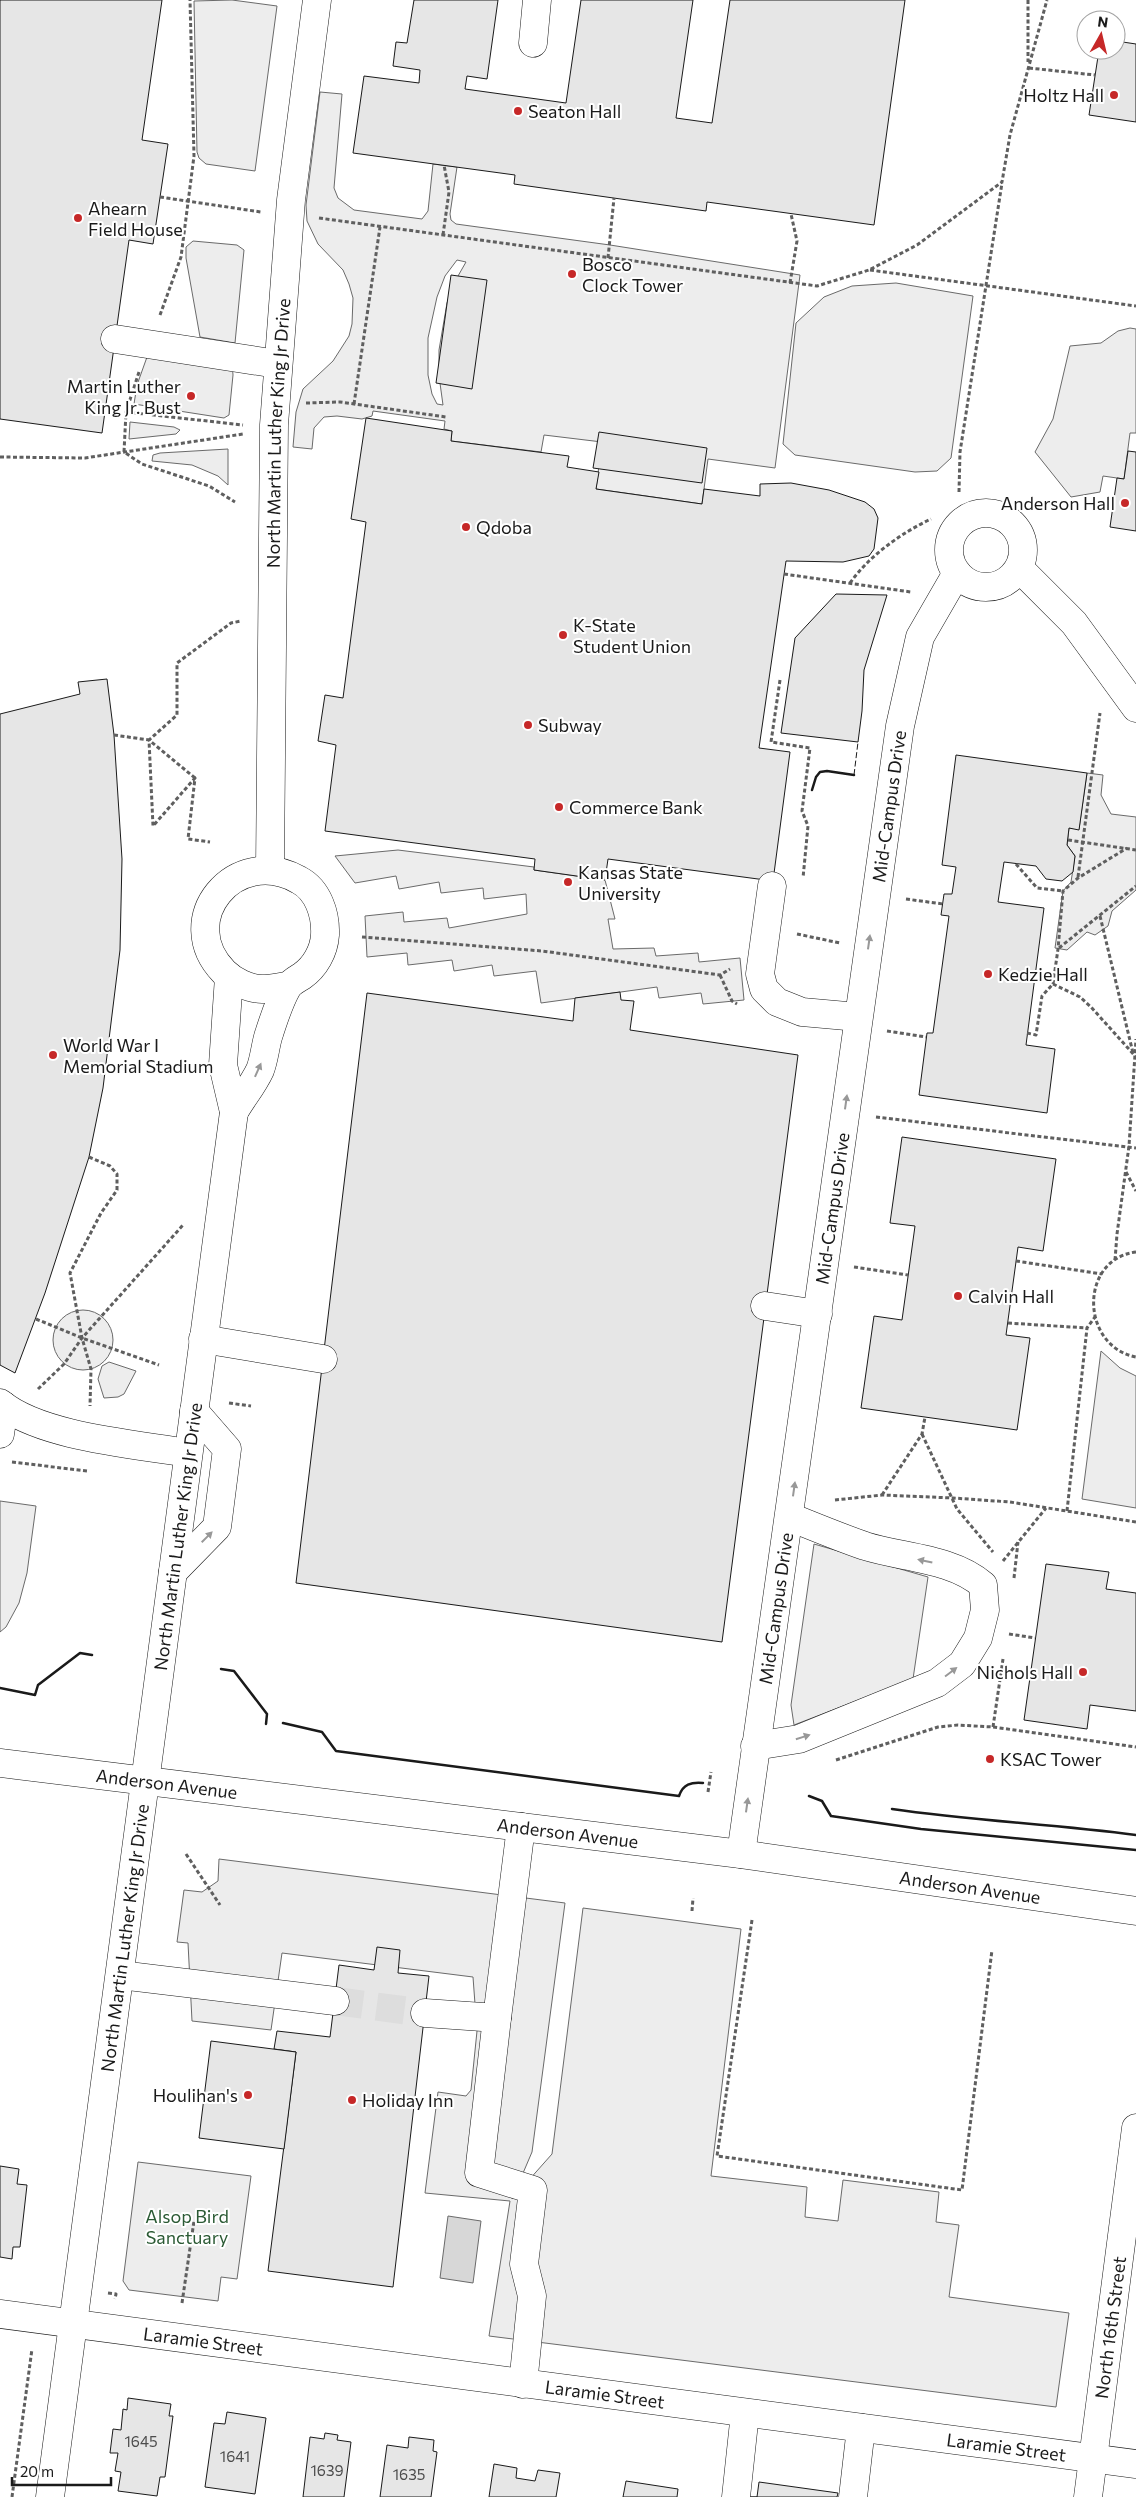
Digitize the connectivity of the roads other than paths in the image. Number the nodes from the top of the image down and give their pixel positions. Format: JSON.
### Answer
{"nodes":[{"id":1,"x":317,"y":0,"type":"edge"},
{"id":2,"x":537,"y":0,"type":"edge"},
{"id":3,"x":533,"y":43,"type":"dead end"},
{"id":4,"x":115,"y":339,"type":"dead end"},
{"id":5,"x":278,"y":364,"type":"junction"},
{"id":6,"x":1019,"y":568,"type":"junction"},
{"id":7,"x":957,"y":573,"type":"junction"},
{"id":8,"x":1136,"y":708,"type":"edge"},
{"id":9,"x":270,"y":869,"type":"junction"},
{"id":10,"x":772,"y":886,"type":"dead end"},
{"id":11,"x":229,"y":977,"type":"junction"},
{"id":12,"x":288,"y":986,"type":"junction"},
{"id":13,"x":870,"y":1023,"type":"junction"},
{"id":14,"x":234,"y":1112,"type":"junction"},
{"id":15,"x":765,"y":1306,"type":"dead end"},
{"id":16,"x":818,"y":1314,"type":"junction"},
{"id":17,"x":204,"y":1339,"type":"junction"},
{"id":18,"x":323,"y":1359,"type":"dead end"},
{"id":19,"x":2,"y":1405,"type":"edge"},
{"id":20,"x":194,"y":1411,"type":"junction"},
{"id":21,"x":0,"y":1434,"type":"edge"},
{"id":22,"x":188,"y":1452,"type":"junction"},
{"id":23,"x":790,"y":1517,"type":"junction"},
{"id":24,"x":173,"y":1572,"type":"junction"},
{"id":25,"x":755,"y":1746,"type":"junction"},
{"id":26,"x":0,"y":1763,"type":"edge"},
{"id":27,"x":145,"y":1781,"type":"junction"},
{"id":28,"x":522,"y":1827,"type":"junction"},
{"id":29,"x":741,"y":1854,"type":"junction"},
{"id":30,"x":1136,"y":1911,"type":"edge"},
{"id":31,"x":120,"y":1975,"type":"junction"},
{"id":32,"x":335,"y":2001,"type":"tunnel mouth"},
{"id":33,"x":424,"y":2013,"type":"tunnel mouth"},
{"id":34,"x":497,"y":2018,"type":"junction"},
{"id":35,"x":1136,"y":2135,"type":"edge"},
{"id":36,"x":0,"y":2314,"type":"edge"},
{"id":37,"x":74,"y":2325,"type":"junction"},
{"id":38,"x":522,"y":2384,"type":"junction"},
{"id":39,"x":745,"y":2413,"type":"junction"},
{"id":40,"x":861,"y":2428,"type":"junction"},
{"id":41,"x":1092,"y":2458,"type":"junction"},
{"id":42,"x":1136,"y":2464,"type":"edge"},
{"id":43,"x":50,"y":2497,"type":"edge"},
{"id":44,"x":736,"y":2497,"type":"edge"},
{"id":45,"x":853,"y":2497,"type":"edge"},
{"id":46,"x":1088,"y":2497,"type":"edge"}],
"edges":[{"from":1,"to":5,"type":"street","name":"North Martin Luther King Jr Drive"},
{"from":2,"to":3,"type":"street"},
{"from":4,"to":5,"type":"street"},
{"from":5,"to":9,"type":"street","name":"North Martin Luther King Jr Drive"},
{"from":6,"to":7,"type":"street"},
{"from":6,"to":7,"type":"street"},
{"from":6,"to":8,"type":"street"},
{"from":13,"to":7,"type":"street","name":"Mid-Campus Drive","one_way":true},
{"from":9,"to":11,"type":"street"},
{"from":9,"to":12,"type":"street"},
{"from":10,"to":13,"type":"street"},
{"from":11,"to":12,"type":"street"},
{"from":11,"to":14,"type":"street","name":"North Martin Luther King Jr Drive"},
{"from":14,"to":12,"type":"street","name":"North Martin Luther King Jr Drive","one_way":true},
{"from":16,"to":13,"type":"street","name":"Mid-Campus Drive","one_way":true},
{"from":14,"to":17,"type":"street","name":"North Martin Luther King Jr Drive"},
{"from":15,"to":16,"type":"street"},
{"from":23,"to":16,"type":"street","name":"Mid-Campus Drive","one_way":true},
{"from":17,"to":18,"type":"street"},
{"from":17,"to":20,"type":"street","name":"North Martin Luther King Jr Drive"},
{"from":19,"to":21,"type":"street"},
{"from":19,"to":22,"type":"street"},
{"from":20,"to":22,"type":"street","name":"North Martin Luther King Jr Drive"},
{"from":24,"to":20,"type":"street","one_way":true},
{"from":22,"to":24,"type":"street","name":"North Martin Luther King Jr Drive"},
{"from":23,"to":25,"type":"street","name":"Mid-Campus Drive"},
{"from":25,"to":23,"type":"street","one_way":true},
{"from":24,"to":27,"type":"street","name":"North Martin Luther King Jr Drive"},
{"from":29,"to":25,"type":"street","name":"Mid-Campus Drive","one_way":true},
{"from":26,"to":27,"type":"street","name":"Anderson Avenue"},
{"from":27,"to":28,"type":"street","name":"Anderson Avenue"},
{"from":27,"to":31,"type":"street","name":"North Martin Luther King Jr Drive"},
{"from":28,"to":29,"type":"street","name":"Anderson Avenue"},
{"from":28,"to":34,"type":"street"},
{"from":29,"to":30,"type":"street","name":"Anderson Avenue"},
{"from":31,"to":32,"type":"street"},
{"from":31,"to":37,"type":"street","name":"North Martin Luther King Jr Drive"},
{"from":33,"to":34,"type":"street"},
{"from":34,"to":38,"type":"street"},
{"from":35,"to":41,"type":"street","name":"North 16th Street"},
{"from":36,"to":37,"type":"street","name":"Laramie Street"},
{"from":37,"to":38,"type":"street","name":"Laramie Street"},
{"from":37,"to":43,"type":"street","name":"North Martin Luther King Jr Drive"},
{"from":38,"to":39,"type":"street","name":"Laramie Street"},
{"from":39,"to":40,"type":"street","name":"Laramie Street"},
{"from":39,"to":44,"type":"street"},
{"from":40,"to":41,"type":"street","name":"Laramie Street"},
{"from":40,"to":45,"type":"street"},
{"from":41,"to":42,"type":"street","name":"Laramie Street"},
{"from":41,"to":46,"type":"street","name":"North 16th Street"}]}
